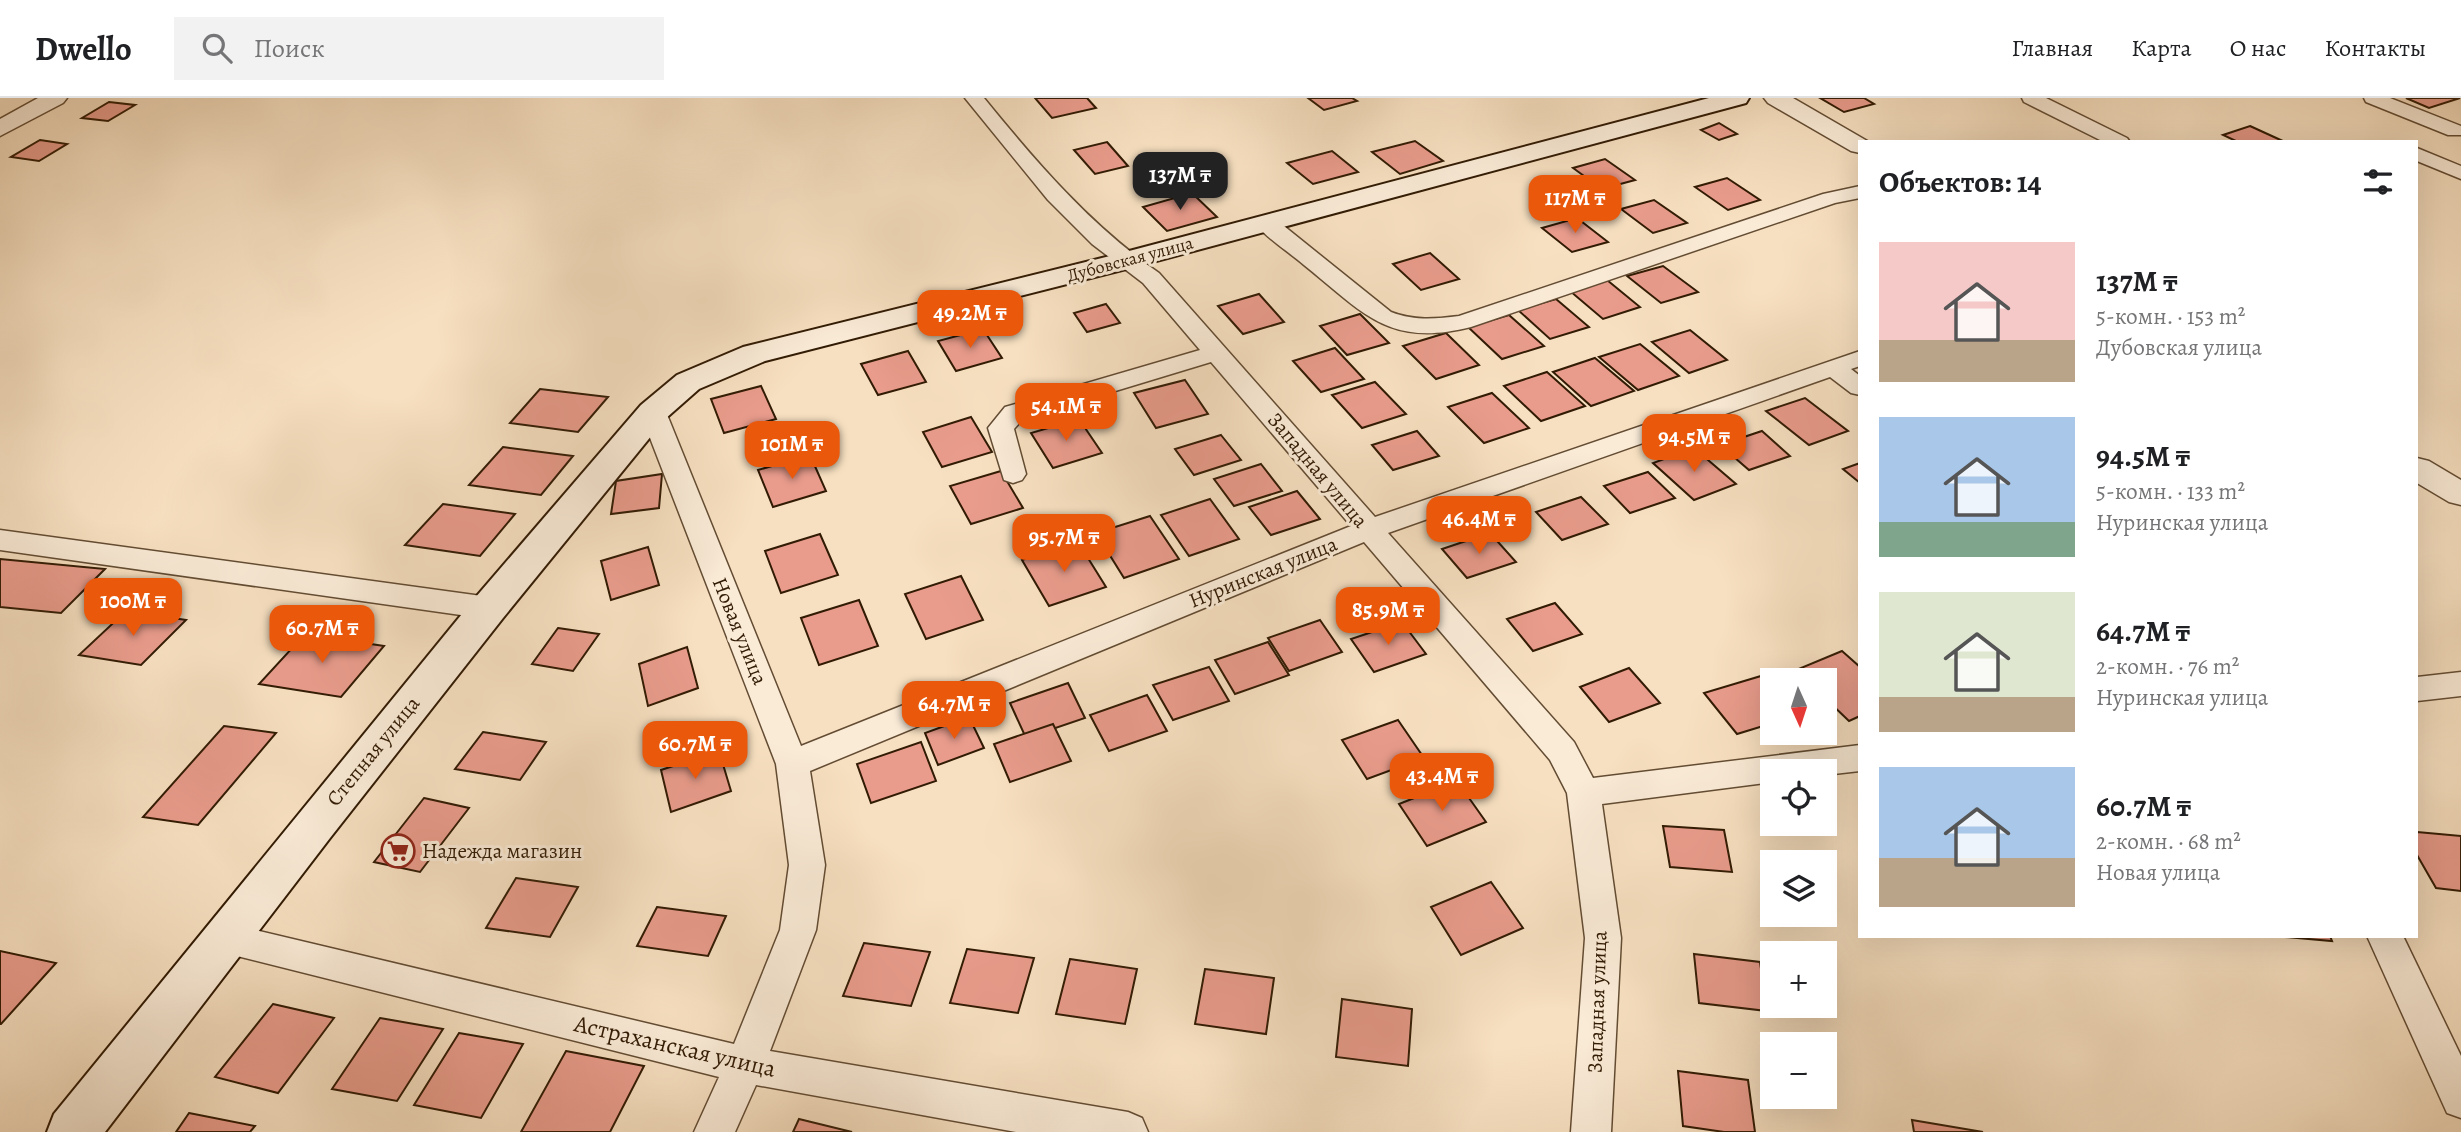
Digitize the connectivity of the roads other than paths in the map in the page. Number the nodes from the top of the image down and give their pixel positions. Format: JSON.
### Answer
{"nodes":[{"id":1,"x":55,"y":98,"type":"edge"},
{"id":2,"x":974,"y":98,"type":"edge"},
{"id":3,"x":1737,"y":98,"type":"edge"},
{"id":4,"x":1776,"y":98,"type":"edge"},
{"id":5,"x":2031,"y":98,"type":"edge"},
{"id":6,"x":2373,"y":98,"type":"edge"},
{"id":7,"x":0,"y":129,"type":"edge"},
{"id":8,"x":2458,"y":130,"type":"edge"},
{"id":9,"x":2116,"y":140,"type":"edge"},
{"id":10,"x":1858,"y":145,"type":"edge"},
{"id":11,"x":2418,"y":145,"type":"edge"},
{"id":12,"x":2418,"y":154,"type":"edge"},
{"id":13,"x":2461,"y":173,"type":"edge"},
{"id":14,"x":1858,"y":192,"type":"edge"},
{"id":15,"x":1266,"y":223,"type":"junction"},
{"id":16,"x":1125,"y":261,"type":"junction"},
{"id":17,"x":1215,"y":353,"type":"junction"},
{"id":18,"x":1858,"y":359,"type":"edge"},
{"id":19,"x":1832,"y":367,"type":"junction"},
{"id":20,"x":688,"y":382,"type":"joint"},
{"id":21,"x":1858,"y":386,"type":"edge"},
{"id":22,"x":653,"y":412,"type":"junction"},
{"id":23,"x":2418,"y":470,"type":"edge"},
{"id":24,"x":1013,"y":474,"type":"dead end"},
{"id":25,"x":2461,"y":494,"type":"edge"},
{"id":26,"x":1367,"y":530,"type":"junction"},
{"id":27,"x":0,"y":540,"type":"edge"},
{"id":28,"x":489,"y":607,"type":"junction"},
{"id":29,"x":2461,"y":684,"type":"edge"},
{"id":30,"x":2418,"y":689,"type":"edge"},
{"id":31,"x":1858,"y":758,"type":"edge"},
{"id":32,"x":792,"y":764,"type":"junction"},
{"id":33,"x":1584,"y":793,"type":"junction"},
{"id":34,"x":2386,"y":938,"type":"edge"},
{"id":35,"x":226,"y":939,"type":"junction"},
{"id":36,"x":745,"y":1065,"type":"junction"},
{"id":37,"x":2461,"y":1099,"type":"edge"},
{"id":38,"x":73,"y":1132,"type":"edge"},
{"id":39,"x":714,"y":1132,"type":"edge"},
{"id":40,"x":1128,"y":1132,"type":"edge"},
{"id":41,"x":1591,"y":1132,"type":"edge"}],
"edges":[{"from":1,"to":7,"type":"street"},
{"from":2,"to":16,"type":"street","name":"Западная улица"},
{"from":3,"to":15,"type":"main road","name":"Дубовская улица"},
{"from":4,"to":10,"type":"street"},
{"from":5,"to":9,"type":"street"},
{"from":6,"to":8,"type":"street"},
{"from":8,"to":11,"type":"street"},
{"from":12,"to":13,"type":"street"},
{"from":14,"to":15,"type":"street"},
{"from":15,"to":16,"type":"main road","name":"Дубовская улица"},
{"from":16,"to":17,"type":"street","name":"Западная улица"},
{"from":16,"to":20,"type":"main road","name":"Дубовская улица"},
{"from":17,"to":24,"type":"street"},
{"from":17,"to":26,"type":"street","name":"Западная улица"},
{"from":18,"to":19,"type":"street","name":"Нуринская улица"},
{"from":19,"to":21,"type":"street"},
{"from":19,"to":26,"type":"street","name":"Нуринская улица"},
{"from":20,"to":22,"type":"main road","name":"Степная улица"},
{"from":22,"to":28,"type":"main road","name":"Степная улица"},
{"from":22,"to":32,"type":"street","name":"Новая улица"},
{"from":23,"to":25,"type":"street"},
{"from":26,"to":32,"type":"street","name":"Нуринская улица"},
{"from":26,"to":33,"type":"street","name":"Западная улица"},
{"from":27,"to":28,"type":"street"},
{"from":28,"to":35,"type":"main road","name":"Степная улица"},
{"from":29,"to":30,"type":"street"},
{"from":31,"to":33,"type":"street"},
{"from":32,"to":36,"type":"street","name":"Новая улица"},
{"from":33,"to":41,"type":"street","name":"Западная улица"},
{"from":34,"to":37,"type":"street"},
{"from":35,"to":36,"type":"street","name":"Астраханская улица"},
{"from":35,"to":38,"type":"main road","name":"Степная улица"},
{"from":36,"to":39,"type":"street","name":"Новая улица"},
{"from":36,"to":40,"type":"street","name":"Астраханская улица"}]}
